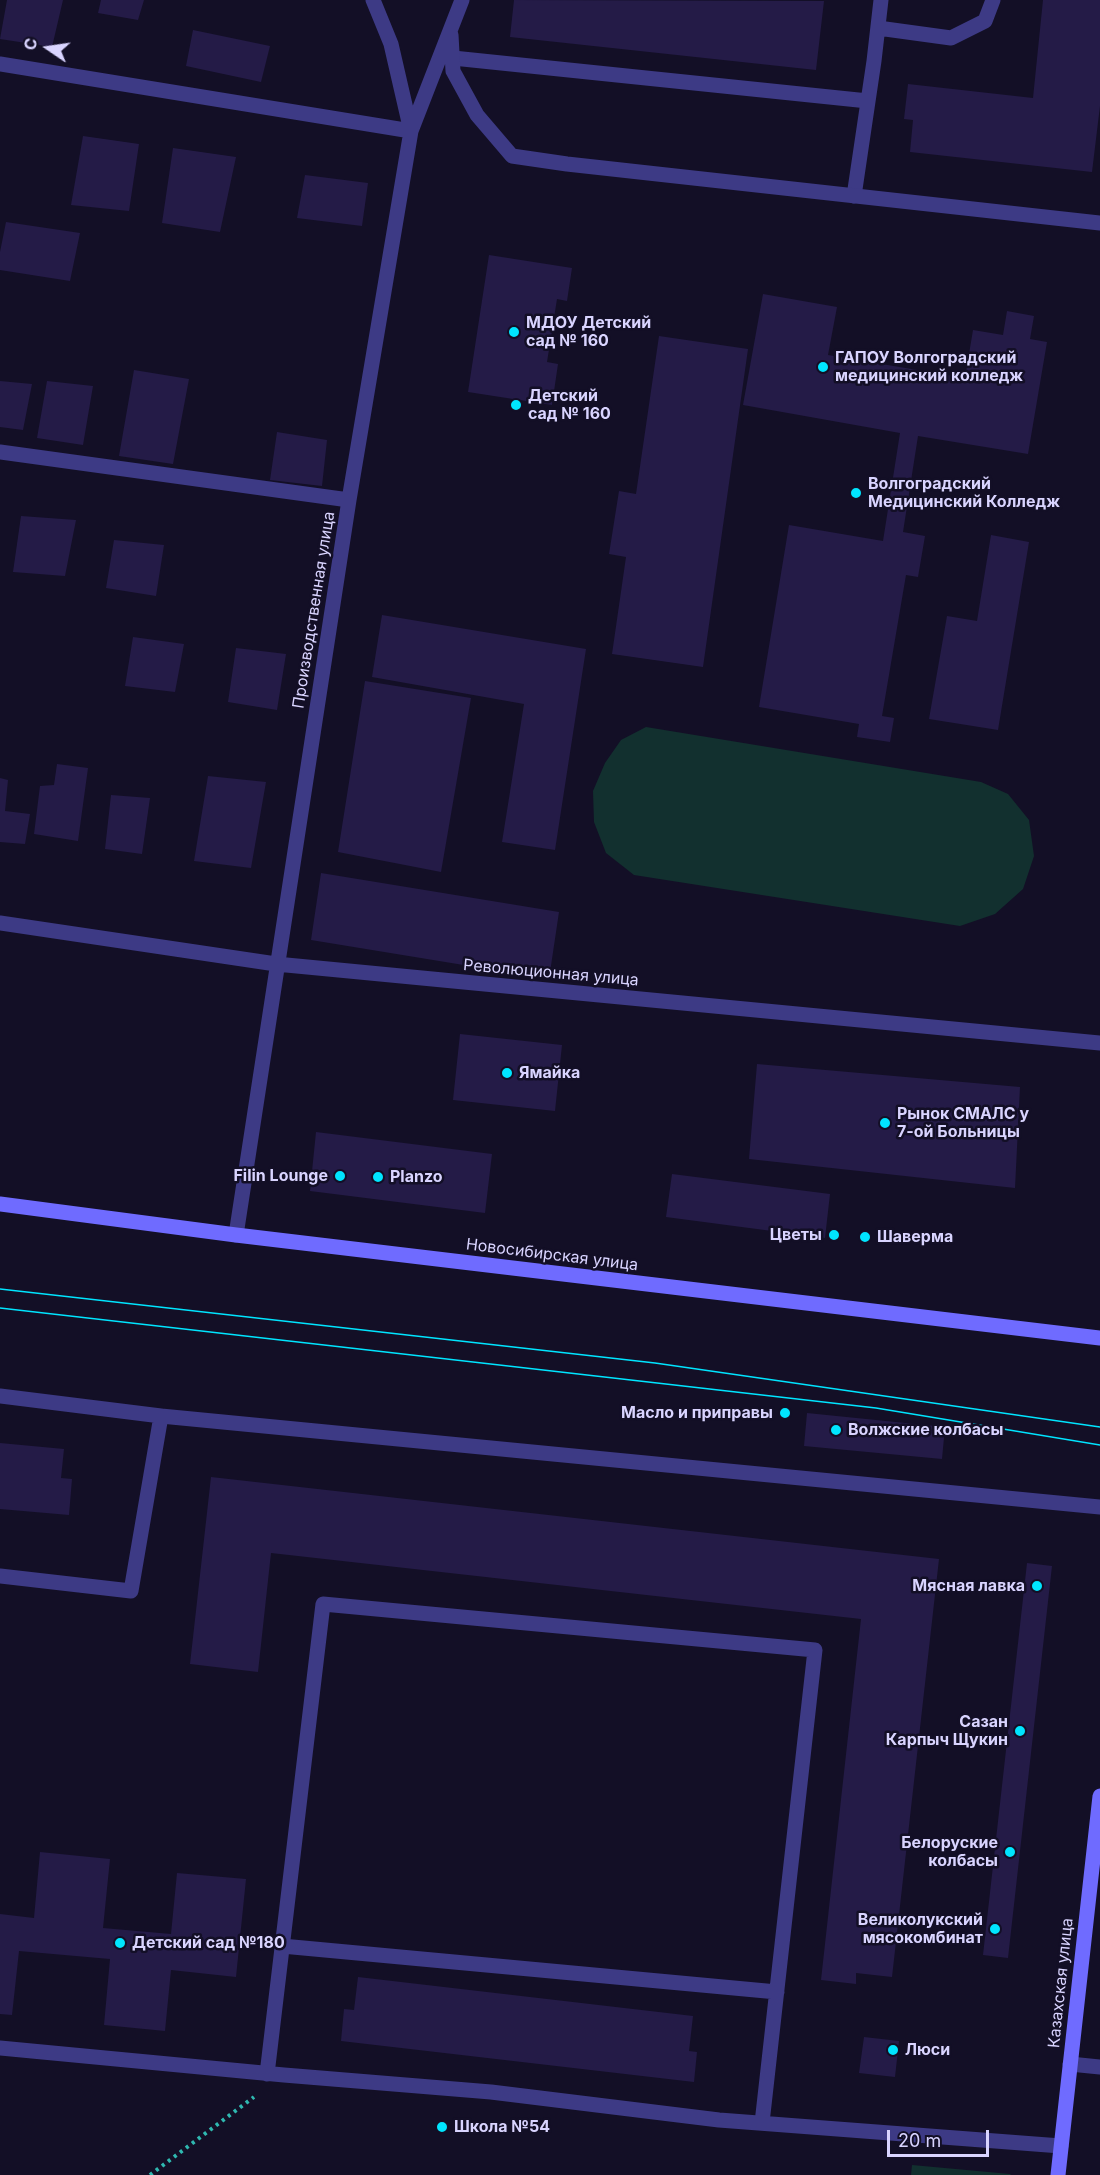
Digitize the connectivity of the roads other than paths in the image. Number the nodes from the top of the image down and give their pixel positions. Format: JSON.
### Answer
{"nodes":[{"id":1,"x":373,"y":0,"type":"edge"},
{"id":2,"x":462,"y":0,"type":"edge"},
{"id":3,"x":880,"y":0,"type":"edge"},
{"id":4,"x":993,"y":0,"type":"edge"},
{"id":5,"x":878,"y":28,"type":"junction"},
{"id":6,"x":451,"y":29,"type":"junction"},
{"id":7,"x":453,"y":58,"type":"junction"},
{"id":8,"x":0,"y":64,"type":"edge"},
{"id":9,"x":868,"y":102,"type":"junction"},
{"id":10,"x":411,"y":131,"type":"junction"},
{"id":11,"x":854,"y":196,"type":"junction"},
{"id":12,"x":1100,"y":223,"type":"edge"},
{"id":13,"x":0,"y":452,"type":"edge"},
{"id":14,"x":349,"y":500,"type":"junction"},
{"id":15,"x":0,"y":923,"type":"edge"},
{"id":16,"x":276,"y":964,"type":"junction"},
{"id":17,"x":1100,"y":1043,"type":"edge"},
{"id":18,"x":0,"y":1204,"type":"edge"},
{"id":19,"x":236,"y":1235,"type":"junction"},
{"id":20,"x":1100,"y":1338,"type":"edge"},
{"id":21,"x":0,"y":1396,"type":"edge"},
{"id":22,"x":161,"y":1416,"type":"junction"},
{"id":23,"x":1100,"y":1507,"type":"edge"},
{"id":24,"x":0,"y":1576,"type":"edge"},
{"id":25,"x":1100,"y":1796,"type":"edge"},
{"id":26,"x":282,"y":1946,"type":"junction"},
{"id":27,"x":777,"y":1992,"type":"junction"},
{"id":28,"x":0,"y":2048,"type":"edge"},
{"id":29,"x":1070,"y":2064,"type":"junction"},
{"id":30,"x":1100,"y":2067,"type":"edge"},
{"id":31,"x":267,"y":2074,"type":"junction"},
{"id":32,"x":762,"y":2123,"type":"junction"},
{"id":33,"x":1061,"y":2146,"type":"junction"},
{"id":34,"x":1058,"y":2175,"type":"edge"}],
"edges":[{"from":1,"to":10,"type":"street"},
{"from":2,"to":6,"type":"street","name":"Производственная улица"},
{"from":3,"to":5,"type":"street"},
{"from":4,"to":5,"type":"street"},
{"from":5,"to":9,"type":"street"},
{"from":6,"to":7,"type":"street"},
{"from":6,"to":10,"type":"street","name":"Производственная улица"},
{"from":7,"to":9,"type":"street"},
{"from":7,"to":11,"type":"street"},
{"from":8,"to":10,"type":"street"},
{"from":9,"to":11,"type":"street"},
{"from":10,"to":14,"type":"street","name":"Производственная улица"},
{"from":11,"to":12,"type":"street"},
{"from":13,"to":14,"type":"street"},
{"from":14,"to":16,"type":"street","name":"Производственная улица"},
{"from":15,"to":16,"type":"street","name":"Революционная улица"},
{"from":16,"to":17,"type":"street","name":"Революционная улица"},
{"from":16,"to":19,"type":"street","name":"Производственная улица"},
{"from":18,"to":19,"type":"street","name":"Новосибирская улица"},
{"from":19,"to":20,"type":"street","name":"Новосибирская улица"},
{"from":21,"to":22,"type":"street"},
{"from":22,"to":23,"type":"street"},
{"from":22,"to":24,"type":"street"},
{"from":25,"to":29,"type":"street","name":"Казахская улица"},
{"from":26,"to":27,"type":"street"},
{"from":26,"to":27,"type":"street"},
{"from":26,"to":31,"type":"street"},
{"from":27,"to":32,"type":"street"},
{"from":28,"to":31,"type":"street"},
{"from":29,"to":30,"type":"street"},
{"from":29,"to":33,"type":"street","name":"Казахская улица"},
{"from":31,"to":32,"type":"street"},
{"from":32,"to":33,"type":"street"},
{"from":33,"to":34,"type":"street","name":"Казахская улица"}]}
